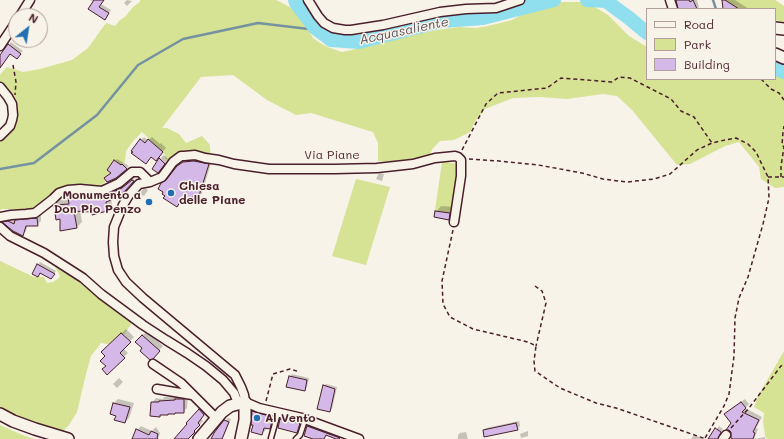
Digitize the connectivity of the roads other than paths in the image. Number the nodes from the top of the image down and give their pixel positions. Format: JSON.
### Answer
{"nodes":[{"id":1,"x":308,"y":0,"type":"edge"},
{"id":2,"x":520,"y":0,"type":"edge"},
{"id":3,"x":8,"y":34,"type":"edge"},
{"id":4,"x":0,"y":46,"type":"edge"},
{"id":5,"x":0,"y":88,"type":"edge"},
{"id":6,"x":0,"y":136,"type":"edge"},
{"id":7,"x":150,"y":182,"type":"junction"},
{"id":8,"x":0,"y":217,"type":"edge"},
{"id":9,"x":454,"y":222,"type":"road end"},
{"id":10,"x":0,"y":226,"type":"edge"},
{"id":11,"x":153,"y":364,"type":"dead end"},
{"id":12,"x":156,"y":389,"type":"dead end"},
{"id":13,"x":192,"y":395,"type":"junction"},
{"id":14,"x":242,"y":403,"type":"junction"},
{"id":15,"x":278,"y":413,"type":"junction"},
{"id":16,"x":0,"y":414,"type":"edge"},
{"id":17,"x":216,"y":418,"type":"junction"},
{"id":18,"x":304,"y":420,"type":"junction"},
{"id":19,"x":271,"y":438,"type":"dead end"},
{"id":20,"x":68,"y":439,"type":"edge"},
{"id":21,"x":199,"y":439,"type":"edge"},
{"id":22,"x":241,"y":439,"type":"edge"},
{"id":23,"x":296,"y":439,"type":"edge"},
{"id":24,"x":359,"y":439,"type":"edge"}],
"edges":[{"from":1,"to":2,"type":"street"},
{"from":3,"to":4,"type":"street"},
{"from":5,"to":6,"type":"street"},
{"from":7,"to":8,"type":"street"},
{"from":7,"to":9,"type":"street","name":"Via Piane"},
{"from":7,"to":14,"type":"street","name":"Via Piane"},
{"from":10,"to":14,"type":"street"},
{"from":11,"to":13,"type":"street"},
{"from":12,"to":13,"type":"street"},
{"from":13,"to":17,"type":"street"},
{"from":14,"to":15,"type":"street"},
{"from":14,"to":17,"type":"street"},
{"from":14,"to":22,"type":"street","name":"Via Piane"},
{"from":15,"to":18,"type":"street"},
{"from":15,"to":19,"type":"lane"},
{"from":16,"to":20,"type":"street"},
{"from":17,"to":21,"type":"street"},
{"from":18,"to":23,"type":"lane"},
{"from":18,"to":24,"type":"street"}]}
